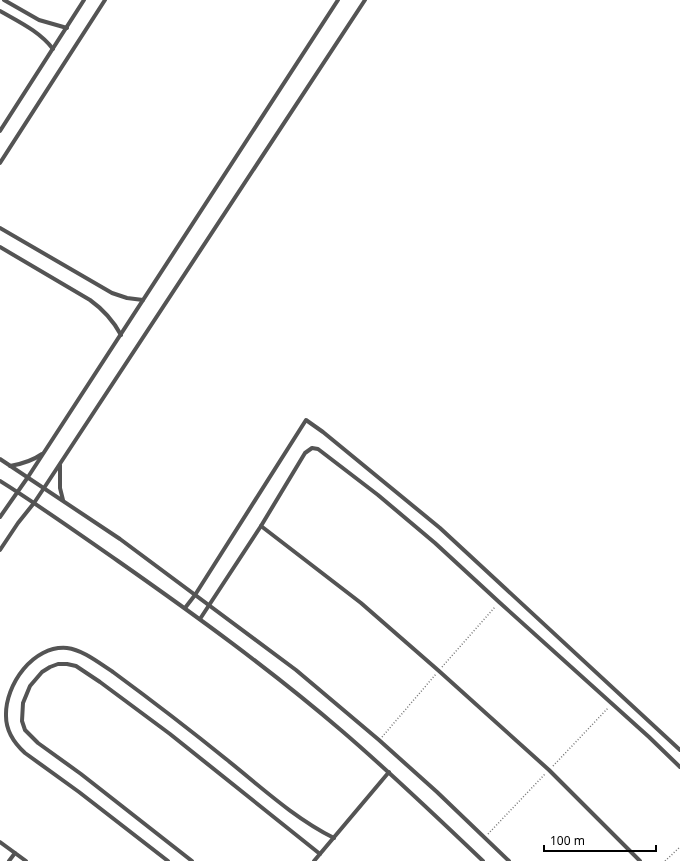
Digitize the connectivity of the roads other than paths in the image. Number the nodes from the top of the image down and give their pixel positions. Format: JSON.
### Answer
{"nodes":[{"id":1,"x":4,"y":0,"type":"edge"},
{"id":2,"x":84,"y":0,"type":"edge"},
{"id":3,"x":105,"y":0,"type":"edge"},
{"id":4,"x":338,"y":0,"type":"edge"},
{"id":5,"x":365,"y":0,"type":"edge"},
{"id":6,"x":0,"y":11,"type":"edge"},
{"id":7,"x":67,"y":28,"type":"junction"},
{"id":8,"x":53,"y":49,"type":"junction"},
{"id":9,"x":0,"y":131,"type":"edge"},
{"id":10,"x":0,"y":163,"type":"edge"},
{"id":11,"x":0,"y":228,"type":"edge"},
{"id":12,"x":0,"y":248,"type":"edge"},
{"id":13,"x":143,"y":300,"type":"junction"},
{"id":14,"x":121,"y":335,"type":"junction"},
{"id":15,"x":44,"y":453,"type":"junction"},
{"id":16,"x":0,"y":460,"type":"edge"},
{"id":17,"x":60,"y":463,"type":"junction"},
{"id":18,"x":10,"y":466,"type":"junction"},
{"id":19,"x":28,"y":477,"type":"junction"},
{"id":20,"x":0,"y":481,"type":"edge"},
{"id":21,"x":44,"y":488,"type":"junction"},
{"id":22,"x":18,"y":492,"type":"junction"},
{"id":23,"x":62,"y":500,"type":"junction"},
{"id":24,"x":34,"y":503,"type":"junction"},
{"id":25,"x":0,"y":517,"type":"edge"},
{"id":26,"x":262,"y":526,"type":"junction"},
{"id":27,"x":0,"y":550,"type":"edge"},
{"id":28,"x":195,"y":595,"type":"junction"},
{"id":29,"x":210,"y":606,"type":"junction"},
{"id":30,"x":185,"y":608,"type":"junction"},
{"id":31,"x":200,"y":619,"type":"junction"},
{"id":32,"x":680,"y":750,"type":"edge"},
{"id":33,"x":680,"y":767,"type":"edge"},
{"id":34,"x":389,"y":772,"type":"junction"},
{"id":35,"x":334,"y":838,"type":"junction"},
{"id":36,"x":0,"y":842,"type":"edge"},
{"id":37,"x":15,"y":853,"type":"junction"},
{"id":38,"x":320,"y":854,"type":"junction"},
{"id":39,"x":9,"y":861,"type":"edge"},
{"id":40,"x":26,"y":861,"type":"edge"},
{"id":41,"x":168,"y":861,"type":"edge"},
{"id":42,"x":192,"y":861,"type":"edge"},
{"id":43,"x":314,"y":861,"type":"edge"},
{"id":44,"x":483,"y":861,"type":"edge"},
{"id":45,"x":509,"y":861,"type":"edge"},
{"id":46,"x":640,"y":861,"type":"edge"}],
"edges":[{"from":1,"to":7,"type":"lane"},
{"from":2,"to":7,"type":"lane"},
{"from":3,"to":10,"type":"lane"},
{"from":4,"to":13,"type":"lane"},
{"from":5,"to":17,"type":"lane"},
{"from":6,"to":8,"type":"lane"},
{"from":7,"to":8,"type":"lane"},
{"from":8,"to":9,"type":"lane"},
{"from":11,"to":13,"type":"lane"},
{"from":12,"to":14,"type":"lane"},
{"from":13,"to":14,"type":"lane"},
{"from":14,"to":15,"type":"lane"},
{"from":15,"to":18,"type":"lane"},
{"from":15,"to":19,"type":"lane"},
{"from":16,"to":18,"type":"lane"},
{"from":17,"to":21,"type":"lane"},
{"from":17,"to":23,"type":"lane"},
{"from":18,"to":19,"type":"lane"},
{"from":19,"to":21,"type":"lane"},
{"from":19,"to":22,"type":"lane"},
{"from":20,"to":22,"type":"lane"},
{"from":21,"to":23,"type":"lane"},
{"from":21,"to":24,"type":"lane"},
{"from":22,"to":24,"type":"lane"},
{"from":22,"to":25,"type":"lane"},
{"from":23,"to":28,"type":"lane"},
{"from":24,"to":27,"type":"lane"},
{"from":24,"to":30,"type":"lane"},
{"from":26,"to":29,"type":"lane"},
{"from":26,"to":33,"type":"lane"},
{"from":26,"to":46,"type":"lane"},
{"from":28,"to":29,"type":"lane"},
{"from":28,"to":30,"type":"lane"},
{"from":28,"to":32,"type":"lane"},
{"from":29,"to":31,"type":"lane"},
{"from":29,"to":45,"type":"lane"},
{"from":30,"to":31,"type":"lane"},
{"from":31,"to":34,"type":"lane"},
{"from":34,"to":35,"type":"lane"},
{"from":34,"to":44,"type":"lane"},
{"from":35,"to":38,"type":"lane"},
{"from":35,"to":41,"type":"lane"},
{"from":36,"to":37,"type":"lane"},
{"from":37,"to":39,"type":"lane"},
{"from":37,"to":40,"type":"lane"},
{"from":38,"to":42,"type":"lane"},
{"from":38,"to":43,"type":"lane"}]}
